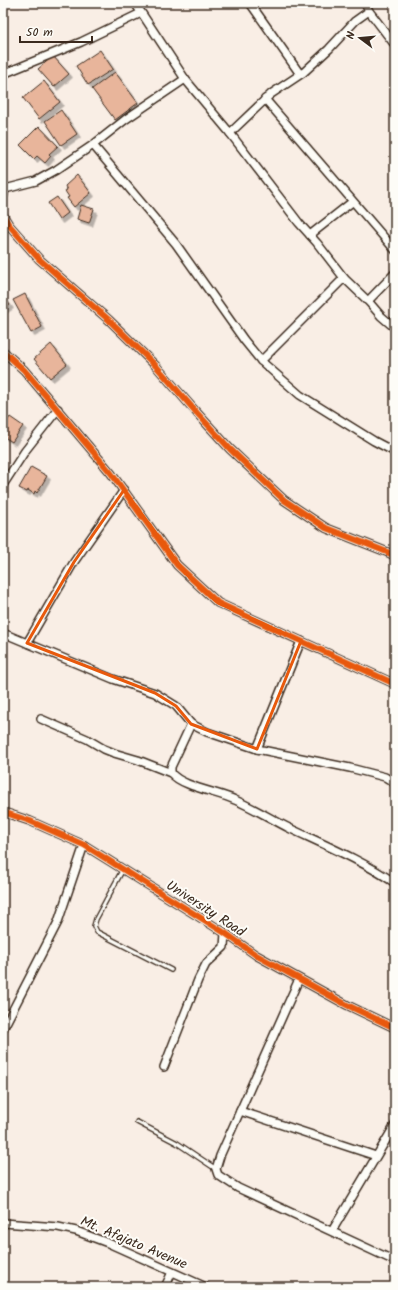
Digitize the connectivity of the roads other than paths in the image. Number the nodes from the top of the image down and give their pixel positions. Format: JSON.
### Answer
{"nodes":[{"id":1,"x":135,"y":3,"type":"edge"},
{"id":2,"x":250,"y":3,"type":"edge"},
{"id":3,"x":365,"y":3,"type":"edge"},
{"id":4,"x":369,"y":11,"type":"junction"},
{"id":5,"x":141,"y":13,"type":"junction"},
{"id":6,"x":395,"y":45,"type":"edge"},
{"id":7,"x":3,"y":74,"type":"edge"},
{"id":8,"x":300,"y":74,"type":"junction"},
{"id":9,"x":186,"y":79,"type":"junction"},
{"id":10,"x":265,"y":99,"type":"junction"},
{"id":11,"x":230,"y":133,"type":"junction"},
{"id":12,"x":93,"y":145,"type":"junction"},
{"id":13,"x":4,"y":188,"type":"edge"},
{"id":14,"x":3,"y":198,"type":"edge"},
{"id":15,"x":352,"y":202,"type":"junction"},
{"id":16,"x":3,"y":215,"type":"edge"},
{"id":17,"x":310,"y":235,"type":"junction"},
{"id":18,"x":395,"y":250,"type":"edge"},
{"id":19,"x":395,"y":273,"type":"edge"},
{"id":20,"x":344,"y":278,"type":"junction"},
{"id":21,"x":368,"y":301,"type":"junction"},
{"id":22,"x":395,"y":328,"type":"edge"},
{"id":23,"x":3,"y":351,"type":"edge"},
{"id":24,"x":261,"y":361,"type":"junction"},
{"id":25,"x":58,"y":409,"type":"junction"},
{"id":26,"x":395,"y":452,"type":"edge"},
{"id":27,"x":3,"y":486,"type":"edge"},
{"id":28,"x":124,"y":490,"type":"junction"},
{"id":29,"x":395,"y":556,"type":"edge"},
{"id":30,"x":3,"y":633,"type":"edge"},
{"id":31,"x":301,"y":641,"type":"junction"},
{"id":32,"x":27,"y":643,"type":"junction"},
{"id":33,"x":395,"y":684,"type":"edge"},
{"id":34,"x":41,"y":719,"type":"dead end"},
{"id":35,"x":191,"y":724,"type":"junction"},
{"id":36,"x":257,"y":749,"type":"junction"},
{"id":37,"x":171,"y":774,"type":"junction"},
{"id":38,"x":395,"y":783,"type":"edge"},
{"id":39,"x":3,"y":812,"type":"edge"},
{"id":40,"x":84,"y":845,"type":"junction"},
{"id":41,"x":123,"y":869,"type":"junction"},
{"id":42,"x":395,"y":883,"type":"edge"},
{"id":43,"x":225,"y":933,"type":"junction"},
{"id":44,"x":171,"y":970,"type":"dead end"},
{"id":45,"x":299,"y":979,"type":"junction"},
{"id":46,"x":395,"y":1028,"type":"edge"},
{"id":47,"x":3,"y":1029,"type":"edge"},
{"id":48,"x":164,"y":1067,"type":"dead end"},
{"id":49,"x":240,"y":1111,"type":"junction"},
{"id":50,"x":137,"y":1122,"type":"dead end"},
{"id":51,"x":395,"y":1125,"type":"edge"},
{"id":52,"x":376,"y":1156,"type":"junction"},
{"id":53,"x":216,"y":1169,"type":"junction"},
{"id":54,"x":3,"y":1223,"type":"edge"},
{"id":55,"x":332,"y":1232,"type":"junction"},
{"id":56,"x":395,"y":1261,"type":"edge"},
{"id":57,"x":172,"y":1272,"type":"junction"},
{"id":58,"x":165,"y":1287,"type":"edge"},
{"id":59,"x":206,"y":1287,"type":"edge"}],
"edges":[{"from":1,"to":5,"type":"street"},
{"from":2,"to":8,"type":"street"},
{"from":3,"to":4,"type":"street"},
{"from":4,"to":6,"type":"street"},
{"from":4,"to":8,"type":"street"},
{"from":5,"to":7,"type":"street"},
{"from":5,"to":9,"type":"street"},
{"from":8,"to":10,"type":"street"},
{"from":9,"to":11,"type":"street"},
{"from":9,"to":12,"type":"street"},
{"from":10,"to":11,"type":"street"},
{"from":10,"to":15,"type":"street"},
{"from":11,"to":17,"type":"street"},
{"from":12,"to":13,"type":"street"},
{"from":12,"to":24,"type":"street"},
{"from":13,"to":14,"type":"street"},
{"from":15,"to":17,"type":"street"},
{"from":15,"to":18,"type":"street"},
{"from":16,"to":29,"type":"street"},
{"from":17,"to":20,"type":"street"},
{"from":19,"to":21,"type":"street"},
{"from":20,"to":21,"type":"street"},
{"from":20,"to":24,"type":"street"},
{"from":21,"to":22,"type":"street"},
{"from":23,"to":25,"type":"street"},
{"from":24,"to":26,"type":"street"},
{"from":25,"to":27,"type":"street"},
{"from":25,"to":28,"type":"street"},
{"from":28,"to":31,"type":"street"},
{"from":28,"to":32,"type":"street"},
{"from":30,"to":32,"type":"street"},
{"from":31,"to":33,"type":"street"},
{"from":31,"to":36,"type":"street"},
{"from":32,"to":35,"type":"street"},
{"from":34,"to":37,"type":"street"},
{"from":35,"to":36,"type":"street"},
{"from":35,"to":37,"type":"street"},
{"from":36,"to":38,"type":"street"},
{"from":37,"to":42,"type":"street"},
{"from":39,"to":40,"type":"street","name":"University Road"},
{"from":40,"to":41,"type":"street","name":"University Road"},
{"from":40,"to":47,"type":"street"},
{"from":41,"to":43,"type":"street","name":"University Road"},
{"from":41,"to":44,"type":"lane"},
{"from":43,"to":45,"type":"street","name":"University Road"},
{"from":43,"to":48,"type":"street"},
{"from":45,"to":46,"type":"street","name":"University Road"},
{"from":45,"to":49,"type":"street"},
{"from":49,"to":52,"type":"street"},
{"from":49,"to":53,"type":"street"},
{"from":50,"to":53,"type":"lane"},
{"from":51,"to":52,"type":"street"},
{"from":52,"to":55,"type":"street"},
{"from":53,"to":55,"type":"street"},
{"from":54,"to":57,"type":"street","name":"Mt. Afajato Avenue"},
{"from":55,"to":56,"type":"street"},
{"from":57,"to":58,"type":"street"},
{"from":57,"to":59,"type":"street","name":"Mt. Afajato Avenue"}]}
